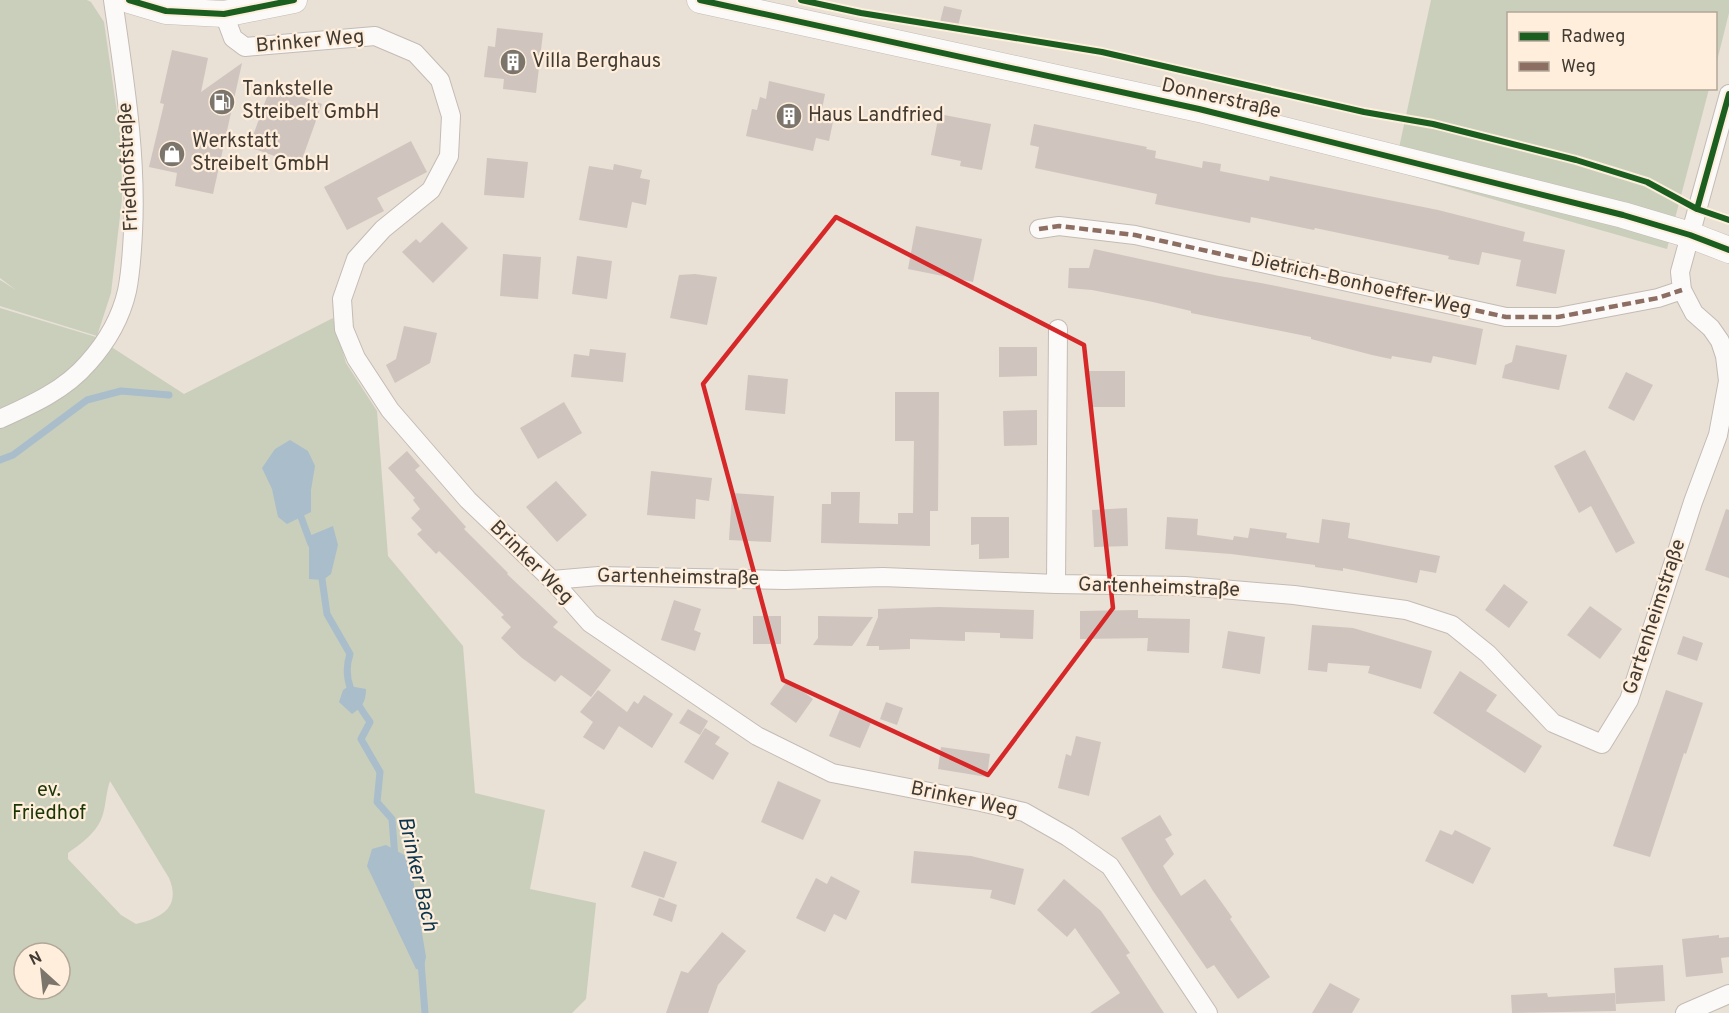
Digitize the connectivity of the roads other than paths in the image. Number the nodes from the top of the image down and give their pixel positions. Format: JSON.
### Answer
{"nodes":[{"id":1,"x":113,"y":0,"type":"edge"},
{"id":2,"x":129,"y":0,"type":"edge"},
{"id":3,"x":294,"y":0,"type":"edge"},
{"id":4,"x":700,"y":0,"type":"edge"},
{"id":5,"x":224,"y":14,"type":"junction"},
{"id":6,"x":1729,"y":94,"type":"edge"},
{"id":7,"x":1039,"y":229,"type":"dead end"},
{"id":8,"x":1690,"y":235,"type":"junction"},
{"id":9,"x":1729,"y":250,"type":"edge"},
{"id":10,"x":1682,"y":290,"type":"junction"},
{"id":11,"x":1058,"y":329,"type":"dead end"},
{"id":12,"x":0,"y":419,"type":"edge"},
{"id":13,"x":552,"y":580,"type":"junction"},
{"id":14,"x":1056,"y":584,"type":"junction"},
{"id":15,"x":1729,"y":994,"type":"edge"},
{"id":16,"x":1208,"y":1013,"type":"edge"},
{"id":17,"x":1685,"y":1013,"type":"edge"}],
"edges":[{"from":1,"to":12,"type":"street","name":"Friedhofstraße"},
{"from":2,"to":5,"type":"main road"},
{"from":3,"to":5,"type":"main road"},
{"from":4,"to":8,"type":"main road","name":"Donnerstraße"},
{"from":5,"to":13,"type":"street","name":"Brinker Weg"},
{"from":6,"to":8,"type":"street"},
{"from":7,"to":10,"type":"street","name":"Dietrich-Bonhoeffer-Weg"},
{"from":8,"to":9,"type":"main road","name":"Donnerstraße"},
{"from":8,"to":10,"type":"street"},
{"from":10,"to":14,"type":"street","name":"Gartenheimstraße"},
{"from":11,"to":14,"type":"street","name":"Gartenheimstraße"},
{"from":13,"to":14,"type":"street","name":"Gartenheimstraße"},
{"from":13,"to":16,"type":"street","name":"Brinker Weg"},
{"from":15,"to":17,"type":"street"}]}
